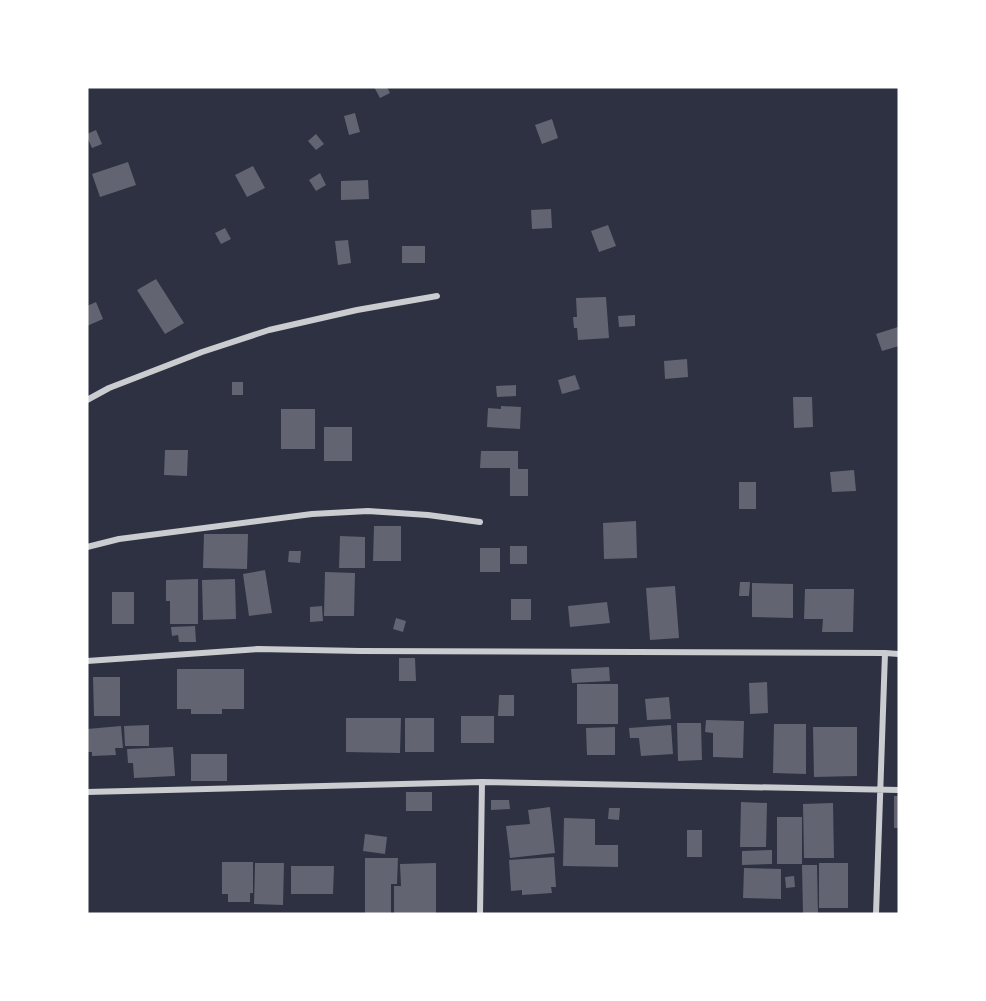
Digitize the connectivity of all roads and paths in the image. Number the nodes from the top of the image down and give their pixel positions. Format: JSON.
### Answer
{"nodes":[{"id":1,"x":437,"y":296,"type":"dead end"},
{"id":2,"x":87,"y":400,"type":"edge"},
{"id":3,"x":480,"y":522,"type":"dead end"},
{"id":4,"x":87,"y":547,"type":"edge"},
{"id":5,"x":885,"y":653,"type":"junction"},
{"id":6,"x":899,"y":654,"type":"edge"},
{"id":7,"x":87,"y":661,"type":"edge"},
{"id":8,"x":482,"y":782,"type":"junction"},
{"id":9,"x":881,"y":789,"type":"junction"},
{"id":10,"x":899,"y":790,"type":"edge"},
{"id":11,"x":87,"y":792,"type":"edge"},
{"id":12,"x":480,"y":914,"type":"edge"},
{"id":13,"x":876,"y":914,"type":"edge"}],
"edges":[{"from":1,"to":2,"type":"street"},
{"from":3,"to":4,"type":"street"},
{"from":5,"to":6,"type":"street"},
{"from":5,"to":7,"type":"street"},
{"from":5,"to":9,"type":"street"},
{"from":8,"to":9,"type":"street"},
{"from":8,"to":11,"type":"street"},
{"from":8,"to":12,"type":"street"},
{"from":9,"to":10,"type":"street"},
{"from":9,"to":13,"type":"street"}]}
